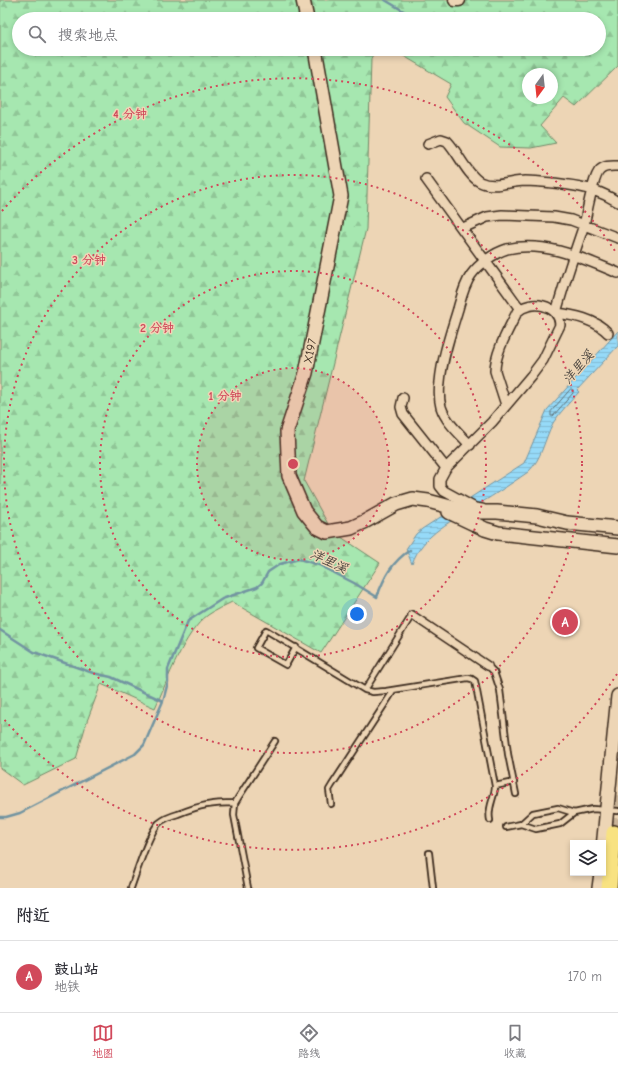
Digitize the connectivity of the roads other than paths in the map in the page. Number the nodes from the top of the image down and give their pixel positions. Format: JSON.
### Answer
{"nodes":[{"id":1,"x":303,"y":0,"type":"edge"},
{"id":2,"x":455,"y":0,"type":"edge"},
{"id":3,"x":459,"y":0,"type":"edge"},
{"id":4,"x":306,"y":12,"type":"edge"},
{"id":5,"x":316,"y":56,"type":"edge"},
{"id":6,"x":428,"y":144,"type":"dead end"},
{"id":7,"x":618,"y":166,"type":"edge"},
{"id":8,"x":426,"y":179,"type":"dead end"},
{"id":9,"x":593,"y":190,"type":"junction"},
{"id":10,"x":618,"y":202,"type":"edge"},
{"id":11,"x":584,"y":224,"type":"junction"},
{"id":12,"x":463,"y":228,"type":"junction"},
{"id":13,"x":618,"y":238,"type":"edge"},
{"id":14,"x":573,"y":254,"type":"junction"},
{"id":15,"x":486,"y":261,"type":"junction"},
{"id":16,"x":618,"y":273,"type":"edge"},
{"id":17,"x":520,"y":309,"type":"junction"},
{"id":18,"x":556,"y":312,"type":"junction"},
{"id":19,"x":608,"y":333,"type":"dead end"},
{"id":20,"x":403,"y":398,"type":"dead end"},
{"id":21,"x":506,"y":405,"type":"junction"},
{"id":22,"x":470,"y":445,"type":"junction"},
{"id":23,"x":446,"y":468,"type":"junction"},
{"id":24,"x":468,"y":512,"type":"junction"},
{"id":25,"x":618,"y":528,"type":"edge"},
{"id":26,"x":618,"y":546,"type":"edge"},
{"id":27,"x":412,"y":615,"type":"joint"},
{"id":28,"x":296,"y":647,"type":"junction"},
{"id":29,"x":488,"y":666,"type":"joint"},
{"id":30,"x":365,"y":690,"type":"junction"},
{"id":31,"x":394,"y":690,"type":"junction"},
{"id":32,"x":618,"y":696,"type":"edge"},
{"id":33,"x":275,"y":741,"type":"dead end"},
{"id":34,"x":514,"y":782,"type":"junction"},
{"id":35,"x":496,"y":786,"type":"junction"},
{"id":36,"x":516,"y":794,"type":"dead end"},
{"id":37,"x":613,"y":794,"type":"edge"},
{"id":38,"x":235,"y":804,"type":"junction"},
{"id":39,"x":331,"y":804,"type":"dead end"},
{"id":40,"x":612,"y":811,"type":"edge"},
{"id":41,"x":574,"y":813,"type":"junction"},
{"id":42,"x":490,"y":820,"type":"dead end"},
{"id":43,"x":521,"y":824,"type":"junction"},
{"id":44,"x":506,"y":827,"type":"dead end"},
{"id":45,"x":614,"y":832,"type":"dead end"},
{"id":46,"x":605,"y":840,"type":"edge"},
{"id":47,"x":429,"y":853,"type":"dead end"},
{"id":48,"x":601,"y":876,"type":"edge"},
{"id":49,"x":131,"y":888,"type":"edge"},
{"id":50,"x":248,"y":888,"type":"edge"},
{"id":51,"x":433,"y":888,"type":"edge"},
{"id":52,"x":599,"y":888,"type":"edge"},
{"id":53,"x":609,"y":888,"type":"edge"}],
"edges":[{"from":1,"to":4,"type":"main road"},
{"from":2,"to":3,"type":"street"},
{"from":5,"to":24,"type":"main road","name":"X197","number":"X197"},
{"from":6,"to":9,"type":"street"},
{"from":7,"to":9,"type":"street"},
{"from":8,"to":12,"type":"street"},
{"from":9,"to":10,"type":"street"},
{"from":9,"to":11,"type":"street"},
{"from":11,"to":12,"type":"street"},
{"from":11,"to":13,"type":"street"},
{"from":11,"to":14,"type":"street"},
{"from":12,"to":15,"type":"street"},
{"from":14,"to":15,"type":"street"},
{"from":14,"to":16,"type":"street"},
{"from":14,"to":18,"type":"street"},
{"from":15,"to":17,"type":"street"},
{"from":15,"to":22,"type":"street"},
{"from":17,"to":18,"type":"street"},
{"from":17,"to":21,"type":"street"},
{"from":18,"to":19,"type":"street"},
{"from":18,"to":21,"type":"street"},
{"from":20,"to":23,"type":"street"},
{"from":21,"to":22,"type":"street"},
{"from":22,"to":23,"type":"street"},
{"from":23,"to":24,"type":"street"},
{"from":24,"to":25,"type":"main road"},
{"from":24,"to":26,"type":"main road"},
{"from":27,"to":29,"type":"street"},
{"from":27,"to":30,"type":"lane"},
{"from":28,"to":28,"type":"lane"},
{"from":28,"to":30,"type":"lane"},
{"from":29,"to":34,"type":"lane"},
{"from":30,"to":31,"type":"lane"},
{"from":31,"to":35,"type":"lane"},
{"from":31,"to":39,"type":"lane"},
{"from":32,"to":37,"type":"main road"},
{"from":33,"to":38,"type":"lane"},
{"from":34,"to":35,"type":"lane"},
{"from":34,"to":36,"type":"lane"},
{"from":35,"to":42,"type":"lane"},
{"from":37,"to":40,"type":"main road"},
{"from":38,"to":49,"type":"lane"},
{"from":38,"to":50,"type":"lane"},
{"from":40,"to":41,"type":"lane"},
{"from":40,"to":46,"type":"main road"},
{"from":41,"to":43,"type":"lane"},
{"from":41,"to":43,"type":"lane"},
{"from":43,"to":44,"type":"lane"},
{"from":45,"to":53,"type":"main road"},
{"from":47,"to":51,"type":"lane"},
{"from":48,"to":52,"type":"main road"}]}
